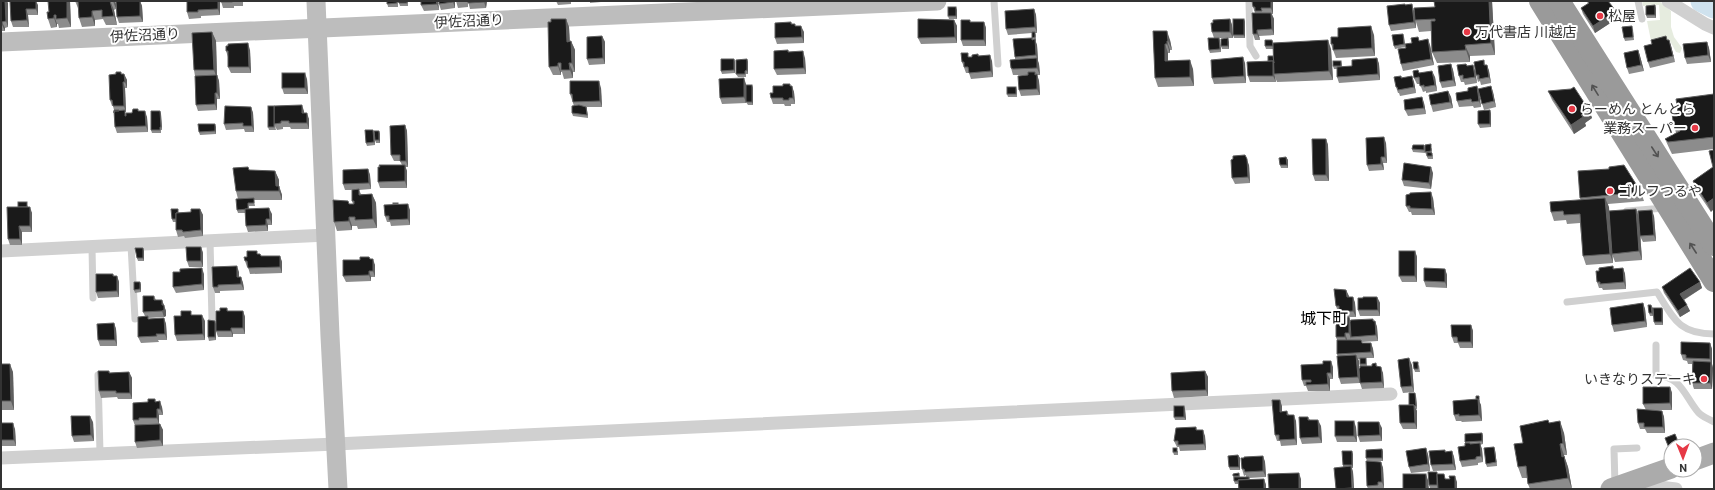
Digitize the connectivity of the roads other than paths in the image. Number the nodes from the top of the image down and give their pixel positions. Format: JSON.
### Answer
{"nodes":[{"id":1,"x":316,"y":1,"type":"edge"},
{"id":2,"x":921,"y":1,"type":"edge"},
{"id":3,"x":937,"y":1,"type":"edge"},
{"id":4,"x":994,"y":1,"type":"edge"},
{"id":5,"x":1249,"y":1,"type":"edge"},
{"id":6,"x":1540,"y":1,"type":"edge"},
{"id":7,"x":1559,"y":1,"type":"edge"},
{"id":8,"x":1638,"y":1,"type":"edge"},
{"id":9,"x":1668,"y":1,"type":"edge"},
{"id":10,"x":717,"y":5,"type":"edge"},
{"id":11,"x":1642,"y":19,"type":"dead end"},
{"id":12,"x":316,"y":27,"type":"junction"},
{"id":13,"x":1714,"y":28,"type":"edge"},
{"id":14,"x":1,"y":42,"type":"edge"},
{"id":15,"x":1256,"y":56,"type":"dead end"},
{"id":16,"x":998,"y":64,"type":"dead end"},
{"id":17,"x":1667,"y":207,"type":"junction"},
{"id":18,"x":1622,"y":211,"type":"edge"},
{"id":19,"x":327,"y":235,"type":"junction"},
{"id":20,"x":1712,"y":237,"type":"edge"},
{"id":21,"x":210,"y":241,"type":"junction"},
{"id":22,"x":131,"y":245,"type":"junction"},
{"id":23,"x":92,"y":247,"type":"junction"},
{"id":24,"x":1,"y":251,"type":"edge"},
{"id":25,"x":1714,"y":281,"type":"edge"},
{"id":26,"x":93,"y":298,"type":"dead end"},
{"id":27,"x":1567,"y":302,"type":"dead end"},
{"id":28,"x":135,"y":319,"type":"dead end"},
{"id":29,"x":212,"y":319,"type":"edge"},
{"id":30,"x":1714,"y":334,"type":"edge"},
{"id":31,"x":1656,"y":345,"type":"dead end"},
{"id":32,"x":98,"y":375,"type":"edge"},
{"id":33,"x":1390,"y":394,"type":"dead end"},
{"id":34,"x":1714,"y":422,"type":"edge"},
{"id":35,"x":336,"y":444,"type":"junction"},
{"id":36,"x":1637,"y":448,"type":"dead end"},
{"id":37,"x":100,"y":453,"type":"junction"},
{"id":38,"x":1714,"y":453,"type":"edge"},
{"id":39,"x":1703,"y":457,"type":"edge"},
{"id":40,"x":1,"y":458,"type":"edge"},
{"id":41,"x":1663,"y":471,"type":"edge"},
{"id":42,"x":1640,"y":479,"type":"junction"},
{"id":43,"x":1613,"y":488,"type":"edge"},
{"id":44,"x":338,"y":489,"type":"edge"},
{"id":45,"x":1676,"y":489,"type":"edge"}],
"edges":[{"from":1,"to":12,"type":"street"},
{"from":2,"to":3,"type":"street","name":"伊佐沼通り"},
{"from":2,"to":10,"type":"street","name":"伊佐沼通り"},
{"from":4,"to":16,"type":"lane"},
{"from":5,"to":15,"type":"lane"},
{"from":17,"to":6,"type":"highway","one_way":true},
{"from":7,"to":20,"type":"highway","one_way":true},
{"from":8,"to":11,"type":"lane"},
{"from":9,"to":13,"type":"street"},
{"from":10,"to":12,"type":"street","name":"伊佐沼通り"},
{"from":12,"to":14,"type":"street","name":"伊佐沼通り"},
{"from":12,"to":19,"type":"street"},
{"from":17,"to":18,"type":"lane"},
{"from":25,"to":17,"type":"highway","one_way":true},
{"from":19,"to":21,"type":"street"},
{"from":19,"to":35,"type":"street"},
{"from":21,"to":22,"type":"street"},
{"from":21,"to":29,"type":"lane"},
{"from":22,"to":23,"type":"street"},
{"from":22,"to":28,"type":"lane"},
{"from":23,"to":24,"type":"street"},
{"from":23,"to":26,"type":"lane"},
{"from":27,"to":30,"type":"lane"},
{"from":31,"to":34,"type":"lane"},
{"from":32,"to":37,"type":"lane"},
{"from":33,"to":35,"type":"street"},
{"from":35,"to":37,"type":"street"},
{"from":35,"to":44,"type":"street"},
{"from":36,"to":43,"type":"lane"},
{"from":37,"to":40,"type":"street"},
{"from":38,"to":39,"type":"main road"},
{"from":41,"to":42,"type":"main road"},
{"from":42,"to":43,"type":"main road"},
{"from":42,"to":45,"type":"street"}]}
